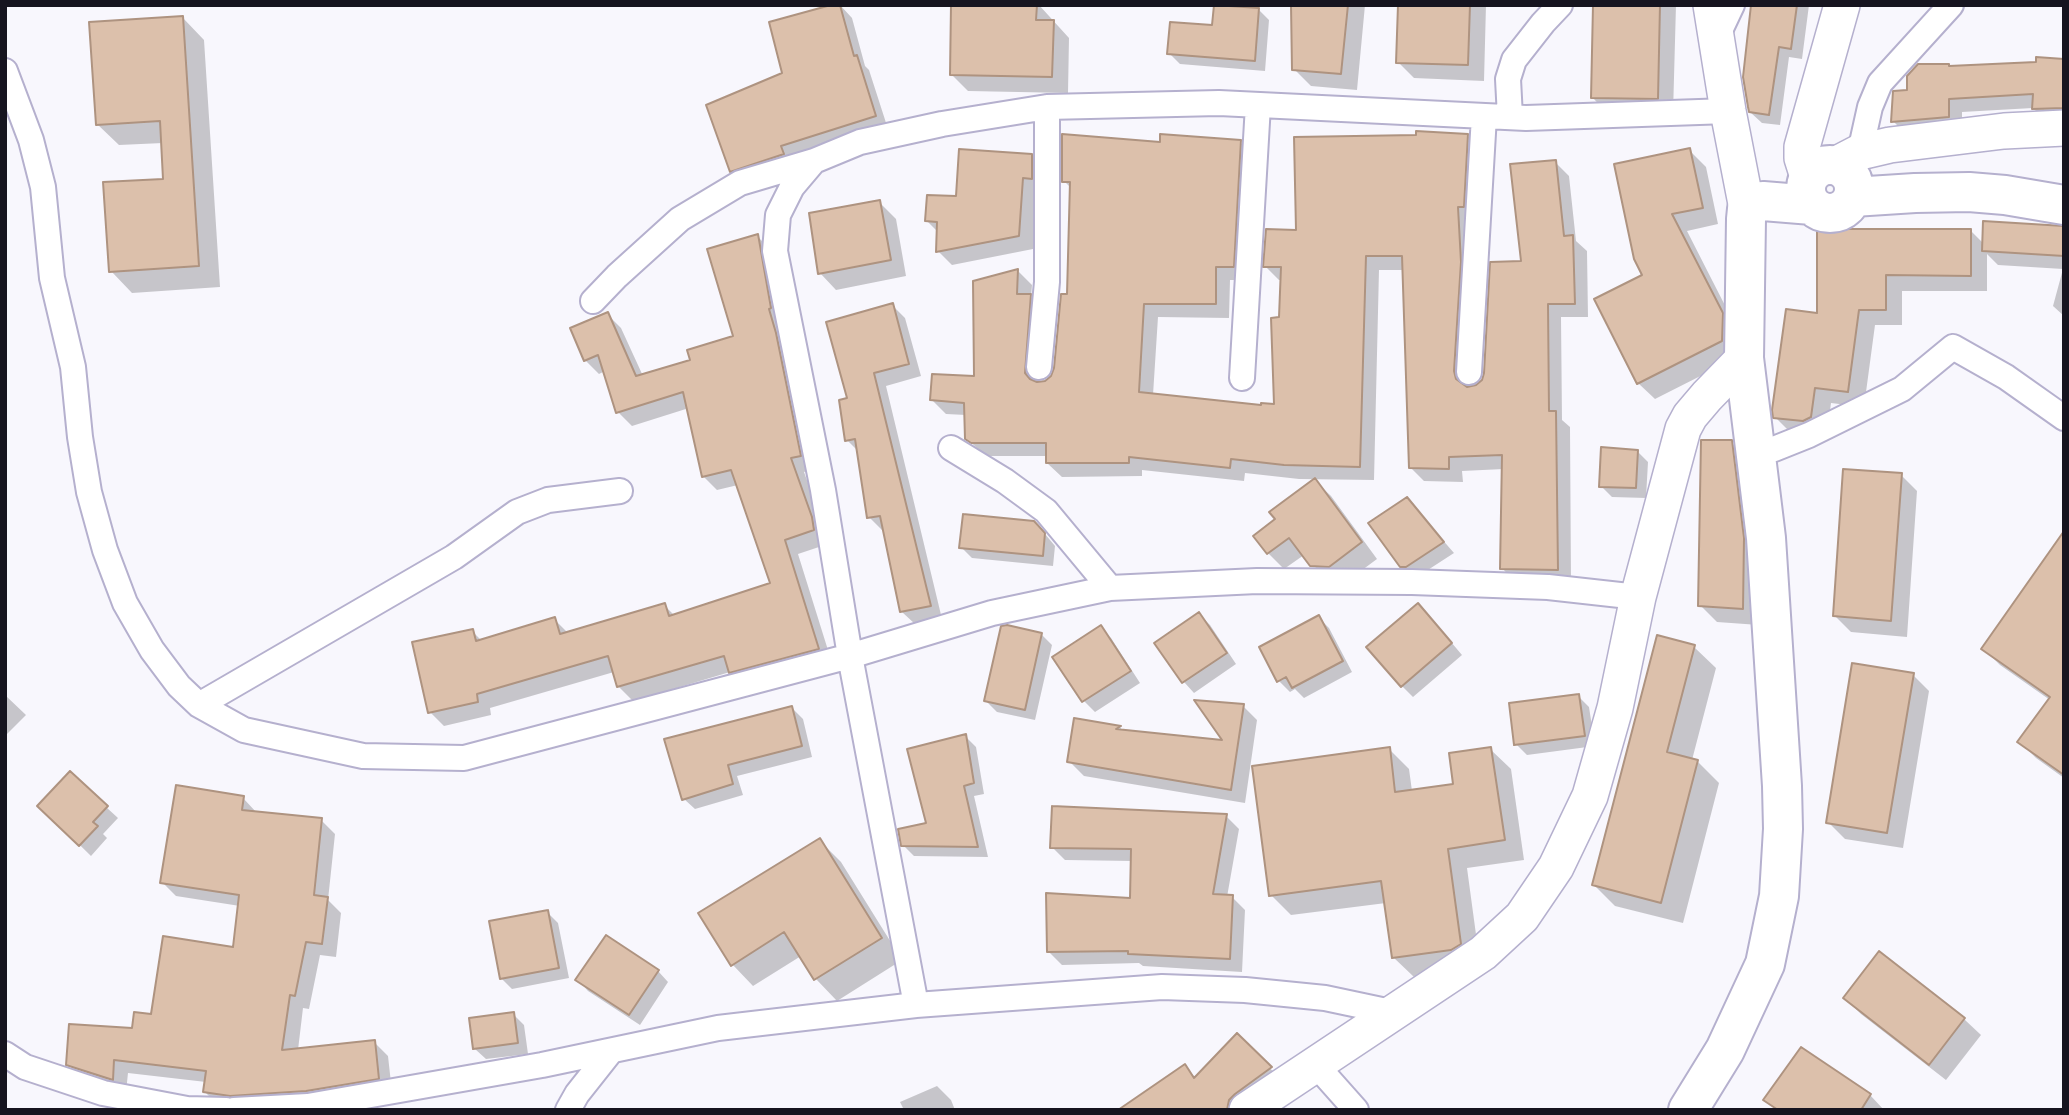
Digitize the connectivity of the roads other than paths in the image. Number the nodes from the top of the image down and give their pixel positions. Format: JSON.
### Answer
{"nodes":[{"id":1,"x":1560,"y":5,"type":"edge"},
{"id":2,"x":1732,"y":5,"type":"edge"},
{"id":3,"x":1842,"y":5,"type":"edge"},
{"id":4,"x":1951,"y":5,"type":"edge"},
{"id":5,"x":1714,"y":22,"type":"edge"},
{"id":6,"x":5,"y":71,"type":"edge"},
{"id":7,"x":1258,"y":105,"type":"junction"},
{"id":8,"x":1047,"y":107,"type":"junction"},
{"id":9,"x":1728,"y":111,"type":"junction"},
{"id":10,"x":1483,"y":116,"type":"junction"},
{"id":11,"x":1510,"y":117,"type":"junction"},
{"id":12,"x":2064,"y":128,"type":"edge"},
{"id":13,"x":814,"y":161,"type":"junction"},
{"id":14,"x":1833,"y":179,"type":"junction"},
{"id":15,"x":2064,"y":205,"type":"edge"},
{"id":16,"x":1747,"y":209,"type":"junction"},
{"id":17,"x":593,"y":301,"type":"dead end"},
{"id":18,"x":1745,"y":358,"type":"junction"},
{"id":19,"x":1039,"y":367,"type":"dead end"},
{"id":20,"x":1469,"y":372,"type":"dead end"},
{"id":21,"x":1242,"y":378,"type":"dead end"},
{"id":22,"x":2064,"y":418,"type":"edge"},
{"id":23,"x":951,"y":448,"type":"dead end"},
{"id":24,"x":1755,"y":449,"type":"junction"},
{"id":25,"x":620,"y":491,"type":"dead end"},
{"id":26,"x":1110,"y":588,"type":"junction"},
{"id":27,"x":1639,"y":597,"type":"junction"},
{"id":28,"x":850,"y":656,"type":"junction"},
{"id":29,"x":199,"y":705,"type":"junction"},
{"id":30,"x":916,"y":1005,"type":"junction"},
{"id":31,"x":1391,"y":1012,"type":"junction"},
{"id":32,"x":611,"y":1051,"type":"junction"},
{"id":33,"x":5,"y":1054,"type":"edge"},
{"id":34,"x":1315,"y":1065,"type":"junction"},
{"id":35,"x":118,"y":1103,"type":"edge"},
{"id":36,"x":578,"y":1104,"type":"edge"},
{"id":37,"x":226,"y":1110,"type":"edge"},
{"id":38,"x":234,"y":1110,"type":"edge"},
{"id":39,"x":1247,"y":1110,"type":"edge"},
{"id":40,"x":1356,"y":1110,"type":"edge"},
{"id":41,"x":1688,"y":1110,"type":"edge"}],
"edges":[{"from":1,"to":11,"type":"street"},
{"from":2,"to":5,"type":"street"},
{"from":3,"to":14,"type":"street"},
{"from":4,"to":14,"type":"street"},
{"from":5,"to":9,"type":"street"},
{"from":6,"to":29,"type":"street"},
{"from":7,"to":8,"type":"street"},
{"from":7,"to":10,"type":"street"},
{"from":7,"to":21,"type":"street"},
{"from":8,"to":13,"type":"street"},
{"from":8,"to":19,"type":"street"},
{"from":9,"to":11,"type":"street"},
{"from":9,"to":16,"type":"street"},
{"from":10,"to":11,"type":"street"},
{"from":10,"to":20,"type":"street"},
{"from":12,"to":14,"type":"street"},
{"from":13,"to":17,"type":"street"},
{"from":13,"to":28,"type":"street"},
{"from":14,"to":15,"type":"main road"},
{"from":14,"to":16,"type":"main road"},
{"from":16,"to":18,"type":"main road"},
{"from":18,"to":24,"type":"main road"},
{"from":18,"to":27,"type":"street"},
{"from":22,"to":24,"type":"street"},
{"from":23,"to":26,"type":"street"},
{"from":24,"to":41,"type":"main road"},
{"from":25,"to":29,"type":"street"},
{"from":26,"to":27,"type":"street"},
{"from":26,"to":28,"type":"street"},
{"from":27,"to":31,"type":"street"},
{"from":28,"to":29,"type":"street"},
{"from":28,"to":30,"type":"street"},
{"from":30,"to":31,"type":"street"},
{"from":30,"to":32,"type":"street"},
{"from":31,"to":34,"type":"street"},
{"from":32,"to":36,"type":"street"},
{"from":32,"to":38,"type":"street"},
{"from":33,"to":35,"type":"street"},
{"from":34,"to":39,"type":"street"},
{"from":34,"to":40,"type":"street"},
{"from":35,"to":37,"type":"street"}]}
